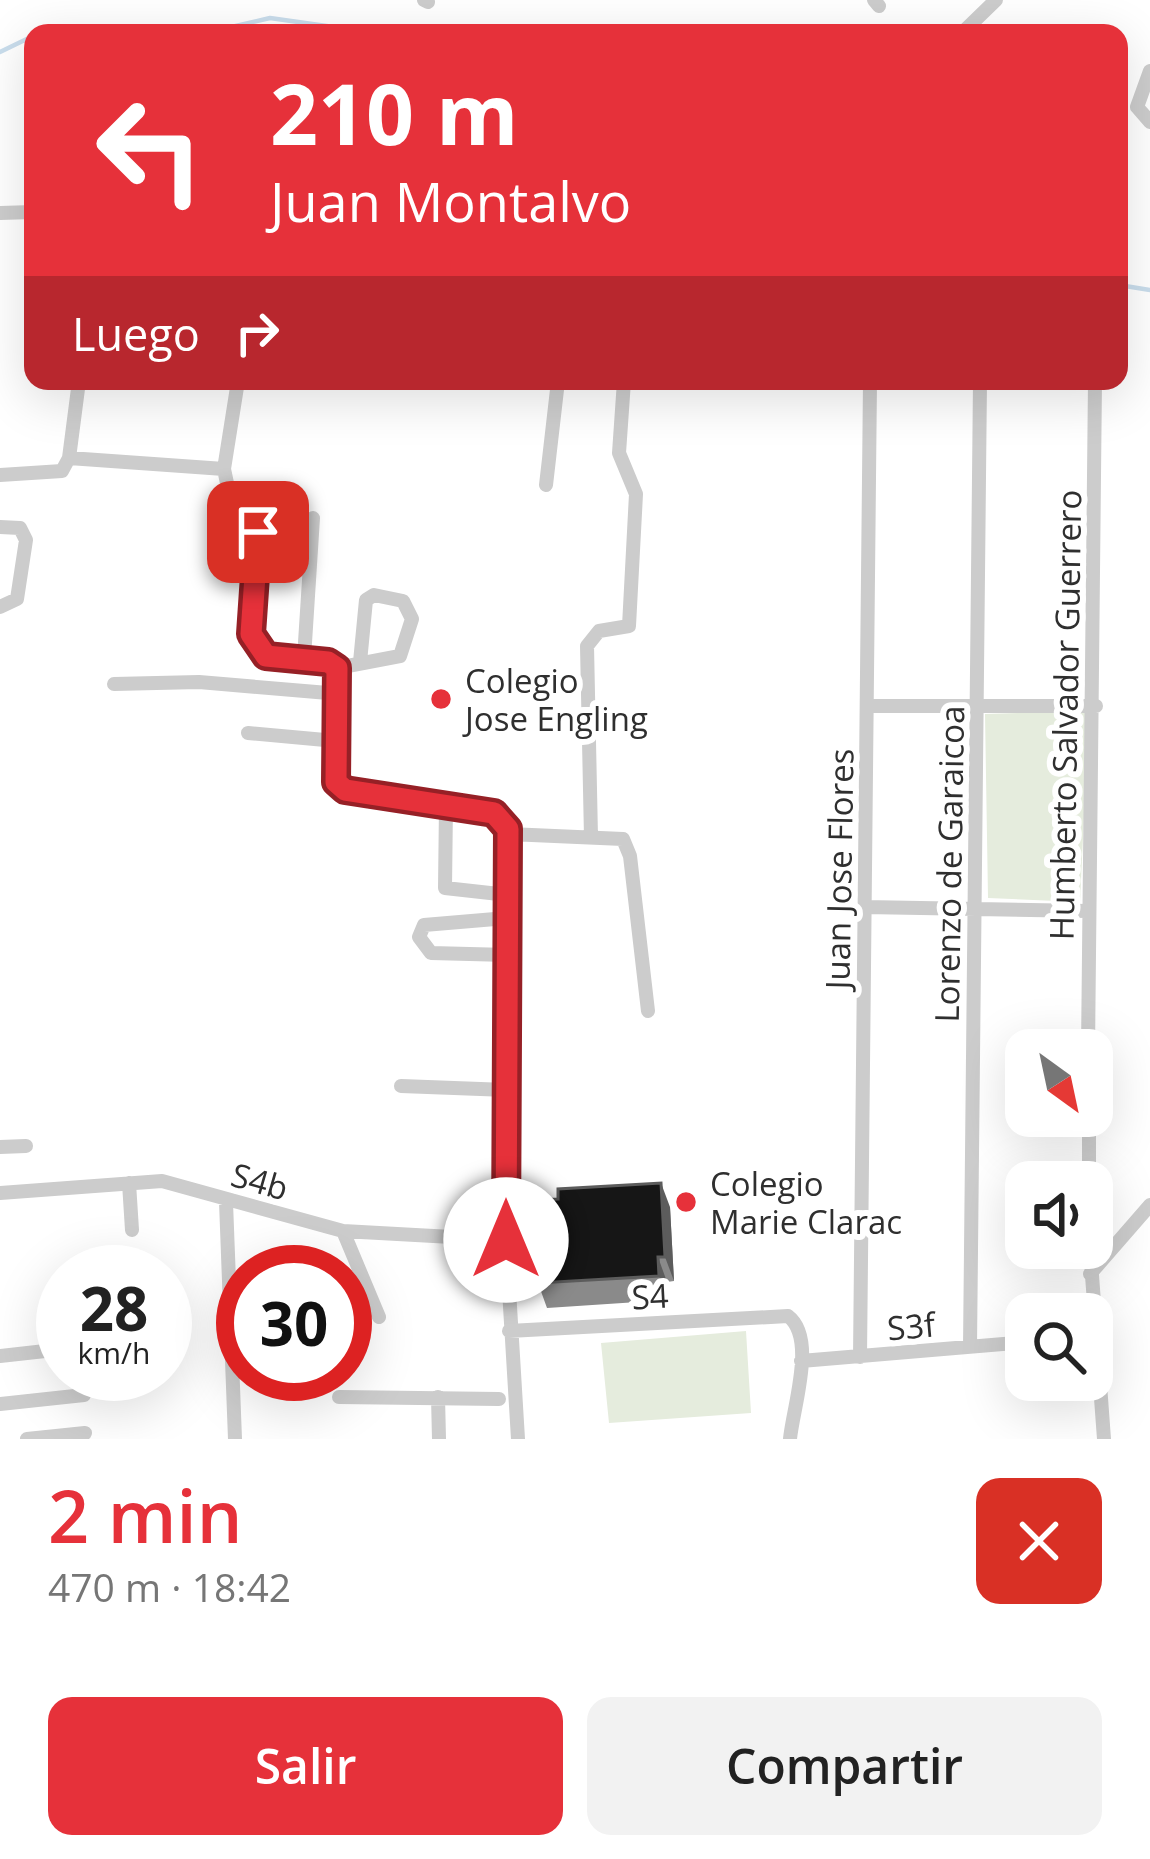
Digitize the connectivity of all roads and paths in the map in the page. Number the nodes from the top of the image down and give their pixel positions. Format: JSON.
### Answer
{"nodes":[{"id":1,"x":996,"y":0,"type":"edge"},
{"id":2,"x":971,"y":24,"type":"edge"},
{"id":3,"x":1150,"y":71,"type":"edge"},
{"id":4,"x":1150,"y":122,"type":"edge"},
{"id":5,"x":78,"y":390,"type":"edge"},
{"id":6,"x":237,"y":390,"type":"edge"},
{"id":7,"x":558,"y":390,"type":"edge"},
{"id":8,"x":623,"y":390,"type":"edge"},
{"id":9,"x":870,"y":390,"type":"edge"},
{"id":10,"x":980,"y":390,"type":"edge"},
{"id":11,"x":1095,"y":390,"type":"edge"},
{"id":12,"x":66,"y":465,"type":"junction"},
{"id":13,"x":224,"y":469,"type":"junction"},
{"id":14,"x":0,"y":475,"type":"edge"},
{"id":15,"x":546,"y":485,"type":"dead end"},
{"id":16,"x":313,"y":518,"type":"dead end"},
{"id":17,"x":0,"y":527,"type":"edge"},
{"id":18,"x":0,"y":607,"type":"edge"},
{"id":19,"x":304,"y":658,"type":"junction"},
{"id":20,"x":360,"y":662,"type":"junction"},
{"id":21,"x":337,"y":668,"type":"junction"},
{"id":22,"x":114,"y":684,"type":"dead end"},
{"id":23,"x":340,"y":694,"type":"junction"},
{"id":24,"x":868,"y":706,"type":"junction"},
{"id":25,"x":1096,"y":706,"type":"junction"},
{"id":26,"x":979,"y":708,"type":"junction"},
{"id":27,"x":248,"y":733,"type":"dead end"},
{"id":28,"x":336,"y":741,"type":"junction"},
{"id":29,"x":446,"y":805,"type":"junction"},
{"id":30,"x":508,"y":834,"type":"junction"},
{"id":31,"x":591,"y":837,"type":"junction"},
{"id":32,"x":508,"y":895,"type":"junction"},
{"id":33,"x":865,"y":907,"type":"junction"},
{"id":34,"x":976,"y":910,"type":"junction"},
{"id":35,"x":1087,"y":911,"type":"junction"},
{"id":36,"x":508,"y":919,"type":"junction"},
{"id":37,"x":508,"y":955,"type":"junction"},
{"id":38,"x":648,"y":1011,"type":"dead end"},
{"id":39,"x":1088,"y":1029,"type":"edge"},
{"id":40,"x":401,"y":1086,"type":"dead end"},
{"id":41,"x":507,"y":1090,"type":"junction"},
{"id":42,"x":26,"y":1146,"type":"dead end"},
{"id":43,"x":0,"y":1147,"type":"edge"},
{"id":44,"x":129,"y":1183,"type":"junction"},
{"id":45,"x":0,"y":1193,"type":"edge"},
{"id":46,"x":226,"y":1202,"type":"junction"},
{"id":47,"x":1150,"y":1205,"type":"edge"},
{"id":48,"x":132,"y":1230,"type":"dead end"},
{"id":49,"x":343,"y":1231,"type":"junction"},
{"id":50,"x":506,"y":1240,"type":"junction"},
{"id":51,"x":1090,"y":1269,"type":"edge"},
{"id":52,"x":1090,"y":1274,"type":"junction"},
{"id":53,"x":1091,"y":1293,"type":"edge"},
{"id":54,"x":379,"y":1317,"type":"dead end"},
{"id":55,"x":508,"y":1331,"type":"junction"},
{"id":56,"x":1005,"y":1344,"type":"edge"},
{"id":57,"x":970,"y":1347,"type":"junction"},
{"id":58,"x":36,"y":1352,"type":"edge"},
{"id":59,"x":0,"y":1356,"type":"edge"},
{"id":60,"x":860,"y":1358,"type":"junction"},
{"id":61,"x":801,"y":1361,"type":"junction"},
{"id":62,"x":372,"y":1396,"type":"edge"},
{"id":63,"x":439,"y":1397,"type":"junction"},
{"id":64,"x":499,"y":1399,"type":"dead end"},
{"id":65,"x":36,"y":1400,"type":"edge"},
{"id":66,"x":1100,"y":1401,"type":"edge"},
{"id":67,"x":0,"y":1404,"type":"edge"},
{"id":68,"x":85,"y":1433,"type":"dead end"},
{"id":69,"x":27,"y":1439,"type":"edge"},
{"id":70,"x":235,"y":1439,"type":"edge"},
{"id":71,"x":440,"y":1439,"type":"edge"},
{"id":72,"x":518,"y":1439,"type":"edge"},
{"id":73,"x":790,"y":1439,"type":"edge"},
{"id":74,"x":1104,"y":1439,"type":"edge"}],
"edges":[{"from":1,"to":2,"type":"street"},
{"from":3,"to":4,"type":"street"},
{"from":5,"to":12,"type":"street"},
{"from":6,"to":13,"type":"street"},
{"from":7,"to":15,"type":"street"},
{"from":8,"to":31,"type":"street"},
{"from":9,"to":24,"type":"street","name":"Juan Jose Flores"},
{"from":10,"to":26,"type":"street","name":"Lorenzo de Garaicoa"},
{"from":11,"to":25,"type":"street","name":"Humberto Salvador Guerrero"},
{"from":12,"to":13,"type":"street"},
{"from":12,"to":14,"type":"street"},
{"from":13,"to":19,"type":"street"},
{"from":16,"to":19,"type":"street"},
{"from":17,"to":18,"type":"street"},
{"from":19,"to":21,"type":"street"},
{"from":20,"to":20,"type":"street"},
{"from":20,"to":21,"type":"street"},
{"from":21,"to":23,"type":"street"},
{"from":22,"to":23,"type":"street"},
{"from":23,"to":28,"type":"street"},
{"from":24,"to":26,"type":"street"},
{"from":24,"to":33,"type":"street","name":"Juan Jose Flores"},
{"from":25,"to":26,"type":"street"},
{"from":25,"to":35,"type":"street","name":"Humberto Salvador Guerrero"},
{"from":26,"to":34,"type":"street","name":"Lorenzo de Garaicoa"},
{"from":27,"to":28,"type":"street"},
{"from":28,"to":29,"type":"street"},
{"from":29,"to":30,"type":"street"},
{"from":29,"to":32,"type":"street"},
{"from":30,"to":31,"type":"street"},
{"from":30,"to":32,"type":"street"},
{"from":31,"to":38,"type":"street"},
{"from":32,"to":36,"type":"street"},
{"from":33,"to":34,"type":"street"},
{"from":33,"to":60,"type":"street","name":"Juan Jose Flores"},
{"from":34,"to":35,"type":"street"},
{"from":34,"to":57,"type":"street","name":"Lorenzo de Garaicoa"},
{"from":35,"to":39,"type":"street","name":"Humberto Salvador Guerrero"},
{"from":36,"to":37,"type":"street"},
{"from":36,"to":37,"type":"street"},
{"from":37,"to":41,"type":"street"},
{"from":40,"to":41,"type":"street"},
{"from":41,"to":50,"type":"street"},
{"from":42,"to":43,"type":"street"},
{"from":44,"to":45,"type":"street","name":"S4b"},
{"from":44,"to":46,"type":"street","name":"S4b"},
{"from":44,"to":48,"type":"street"},
{"from":46,"to":49,"type":"street","name":"S4b"},
{"from":46,"to":70,"type":"street"},
{"from":47,"to":52,"type":"street"},
{"from":49,"to":50,"type":"street","name":"S4b"},
{"from":49,"to":54,"type":"street"},
{"from":50,"to":55,"type":"street"},
{"from":51,"to":52,"type":"street"},
{"from":52,"to":53,"type":"street"},
{"from":55,"to":61,"type":"street","name":"S4"},
{"from":55,"to":72,"type":"street"},
{"from":56,"to":57,"type":"street","name":"S3f"},
{"from":57,"to":60,"type":"street","name":"S3f"},
{"from":58,"to":59,"type":"street"},
{"from":60,"to":61,"type":"street","name":"S3f"},
{"from":61,"to":73,"type":"street"},
{"from":62,"to":63,"type":"street"},
{"from":63,"to":64,"type":"street"},
{"from":63,"to":71,"type":"street"},
{"from":65,"to":67,"type":"street"},
{"from":66,"to":74,"type":"street"},
{"from":68,"to":69,"type":"street"}]}
